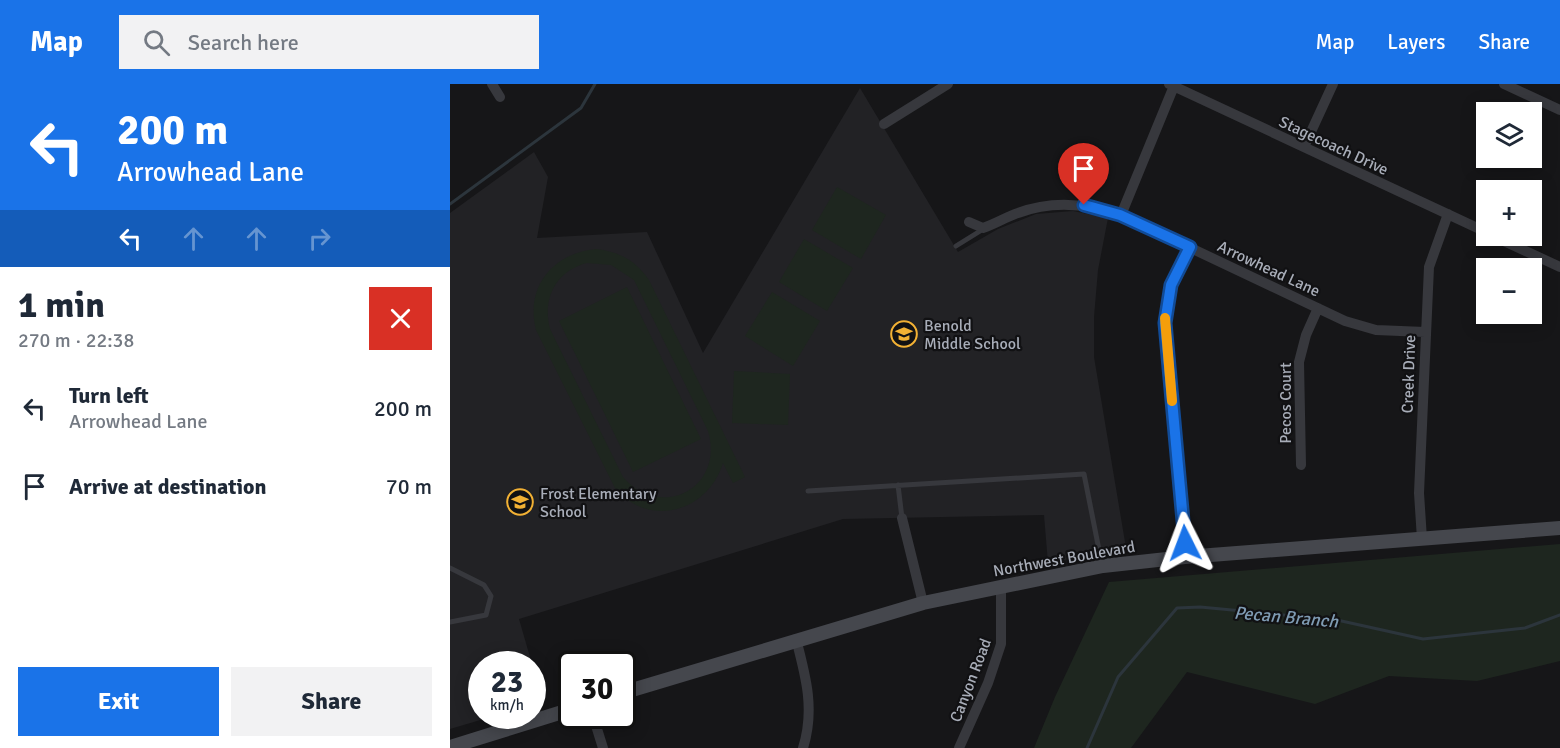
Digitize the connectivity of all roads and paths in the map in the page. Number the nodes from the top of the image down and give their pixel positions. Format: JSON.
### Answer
{"nodes":[{"id":1,"x":492,"y":84,"type":"edge"},
{"id":2,"x":948,"y":84,"type":"edge"},
{"id":3,"x":1333,"y":84,"type":"edge"},
{"id":4,"x":1504,"y":84,"type":"edge"},
{"id":5,"x":1172,"y":85,"type":"edge"},
{"id":6,"x":500,"y":97,"type":"dead end"},
{"id":7,"x":1560,"y":110,"type":"edge"},
{"id":8,"x":884,"y":124,"type":"dead end"},
{"id":9,"x":1304,"y":147,"type":"junction"},
{"id":10,"x":1448,"y":214,"type":"junction"},
{"id":11,"x":1120,"y":215,"type":"junction"},
{"id":12,"x":969,"y":222,"type":"dead end"},
{"id":13,"x":1476,"y":227,"type":"edge"},
{"id":14,"x":986,"y":228,"type":"junction"},
{"id":15,"x":956,"y":246,"type":"dead end"},
{"id":16,"x":1515,"y":246,"type":"edge"},
{"id":17,"x":1190,"y":247,"type":"junction"},
{"id":18,"x":1560,"y":267,"type":"edge"},
{"id":19,"x":1318,"y":308,"type":"junction"},
{"id":20,"x":1425,"y":332,"type":"junction"},
{"id":21,"x":1301,"y":465,"type":"dead end"},
{"id":22,"x":898,"y":485,"type":"junction"},
{"id":23,"x":807,"y":491,"type":"dead end"},
{"id":24,"x":902,"y":518,"type":"joint"},
{"id":25,"x":1560,"y":528,"type":"edge"},
{"id":26,"x":1422,"y":538,"type":"junction"},
{"id":27,"x":1185,"y":556,"type":"junction"},
{"id":28,"x":1103,"y":566,"type":"junction"},
{"id":29,"x":450,"y":568,"type":"edge"},
{"id":30,"x":1001,"y":586,"type":"junction"},
{"id":31,"x":923,"y":603,"type":"junction"},
{"id":32,"x":450,"y":622,"type":"edge"},
{"id":33,"x":796,"y":639,"type":"junction"},
{"id":34,"x":636,"y":689,"type":"edge"},
{"id":35,"x":558,"y":713,"type":"edge"},
{"id":36,"x":597,"y":729,"type":"edge"},
{"id":37,"x":450,"y":747,"type":"edge"},
{"id":38,"x":603,"y":748,"type":"edge"},
{"id":39,"x":803,"y":748,"type":"edge"},
{"id":40,"x":959,"y":748,"type":"edge"}],
"edges":[{"from":1,"to":6,"type":"street"},
{"from":2,"to":8,"type":"street"},
{"from":3,"to":9,"type":"street"},
{"from":4,"to":7,"type":"street"},
{"from":5,"to":9,"type":"street","name":"Stagecoach Drive"},
{"from":5,"to":11,"type":"street"},
{"from":9,"to":10,"type":"street","name":"Stagecoach Drive"},
{"from":10,"to":13,"type":"street","name":"Stagecoach Drive"},
{"from":10,"to":20,"type":"street","name":"Creek Drive"},
{"from":11,"to":14,"type":"street","name":"Arrowhead Lane"},
{"from":11,"to":17,"type":"street","name":"Arrowhead Lane"},
{"from":12,"to":14,"type":"street"},
{"from":14,"to":15,"type":"lane"},
{"from":16,"to":18,"type":"street"},
{"from":17,"to":19,"type":"street","name":"Arrowhead Lane"},
{"from":17,"to":27,"type":"street"},
{"from":19,"to":20,"type":"street","name":"Arrowhead Lane"},
{"from":19,"to":21,"type":"street","name":"Pecos Court"},
{"from":20,"to":26,"type":"street","name":"Creek Drive"},
{"from":22,"to":23,"type":"lane"},
{"from":22,"to":24,"type":"lane"},
{"from":22,"to":28,"type":"lane"},
{"from":24,"to":31,"type":"street"},
{"from":25,"to":26,"type":"street","name":"Northwest Boulevard"},
{"from":26,"to":27,"type":"street","name":"Northwest Boulevard"},
{"from":27,"to":28,"type":"street","name":"Northwest Boulevard"},
{"from":28,"to":30,"type":"street","name":"Northwest Boulevard"},
{"from":29,"to":32,"type":"lane"},
{"from":30,"to":31,"type":"street","name":"Northwest Boulevard"},
{"from":30,"to":40,"type":"street","name":"Canyon Road"},
{"from":31,"to":33,"type":"street","name":"Northwest Boulevard"},
{"from":33,"to":34,"type":"street","name":"Northwest Boulevard"},
{"from":33,"to":39,"type":"street"},
{"from":35,"to":37,"type":"street"},
{"from":36,"to":38,"type":"street"}]}
